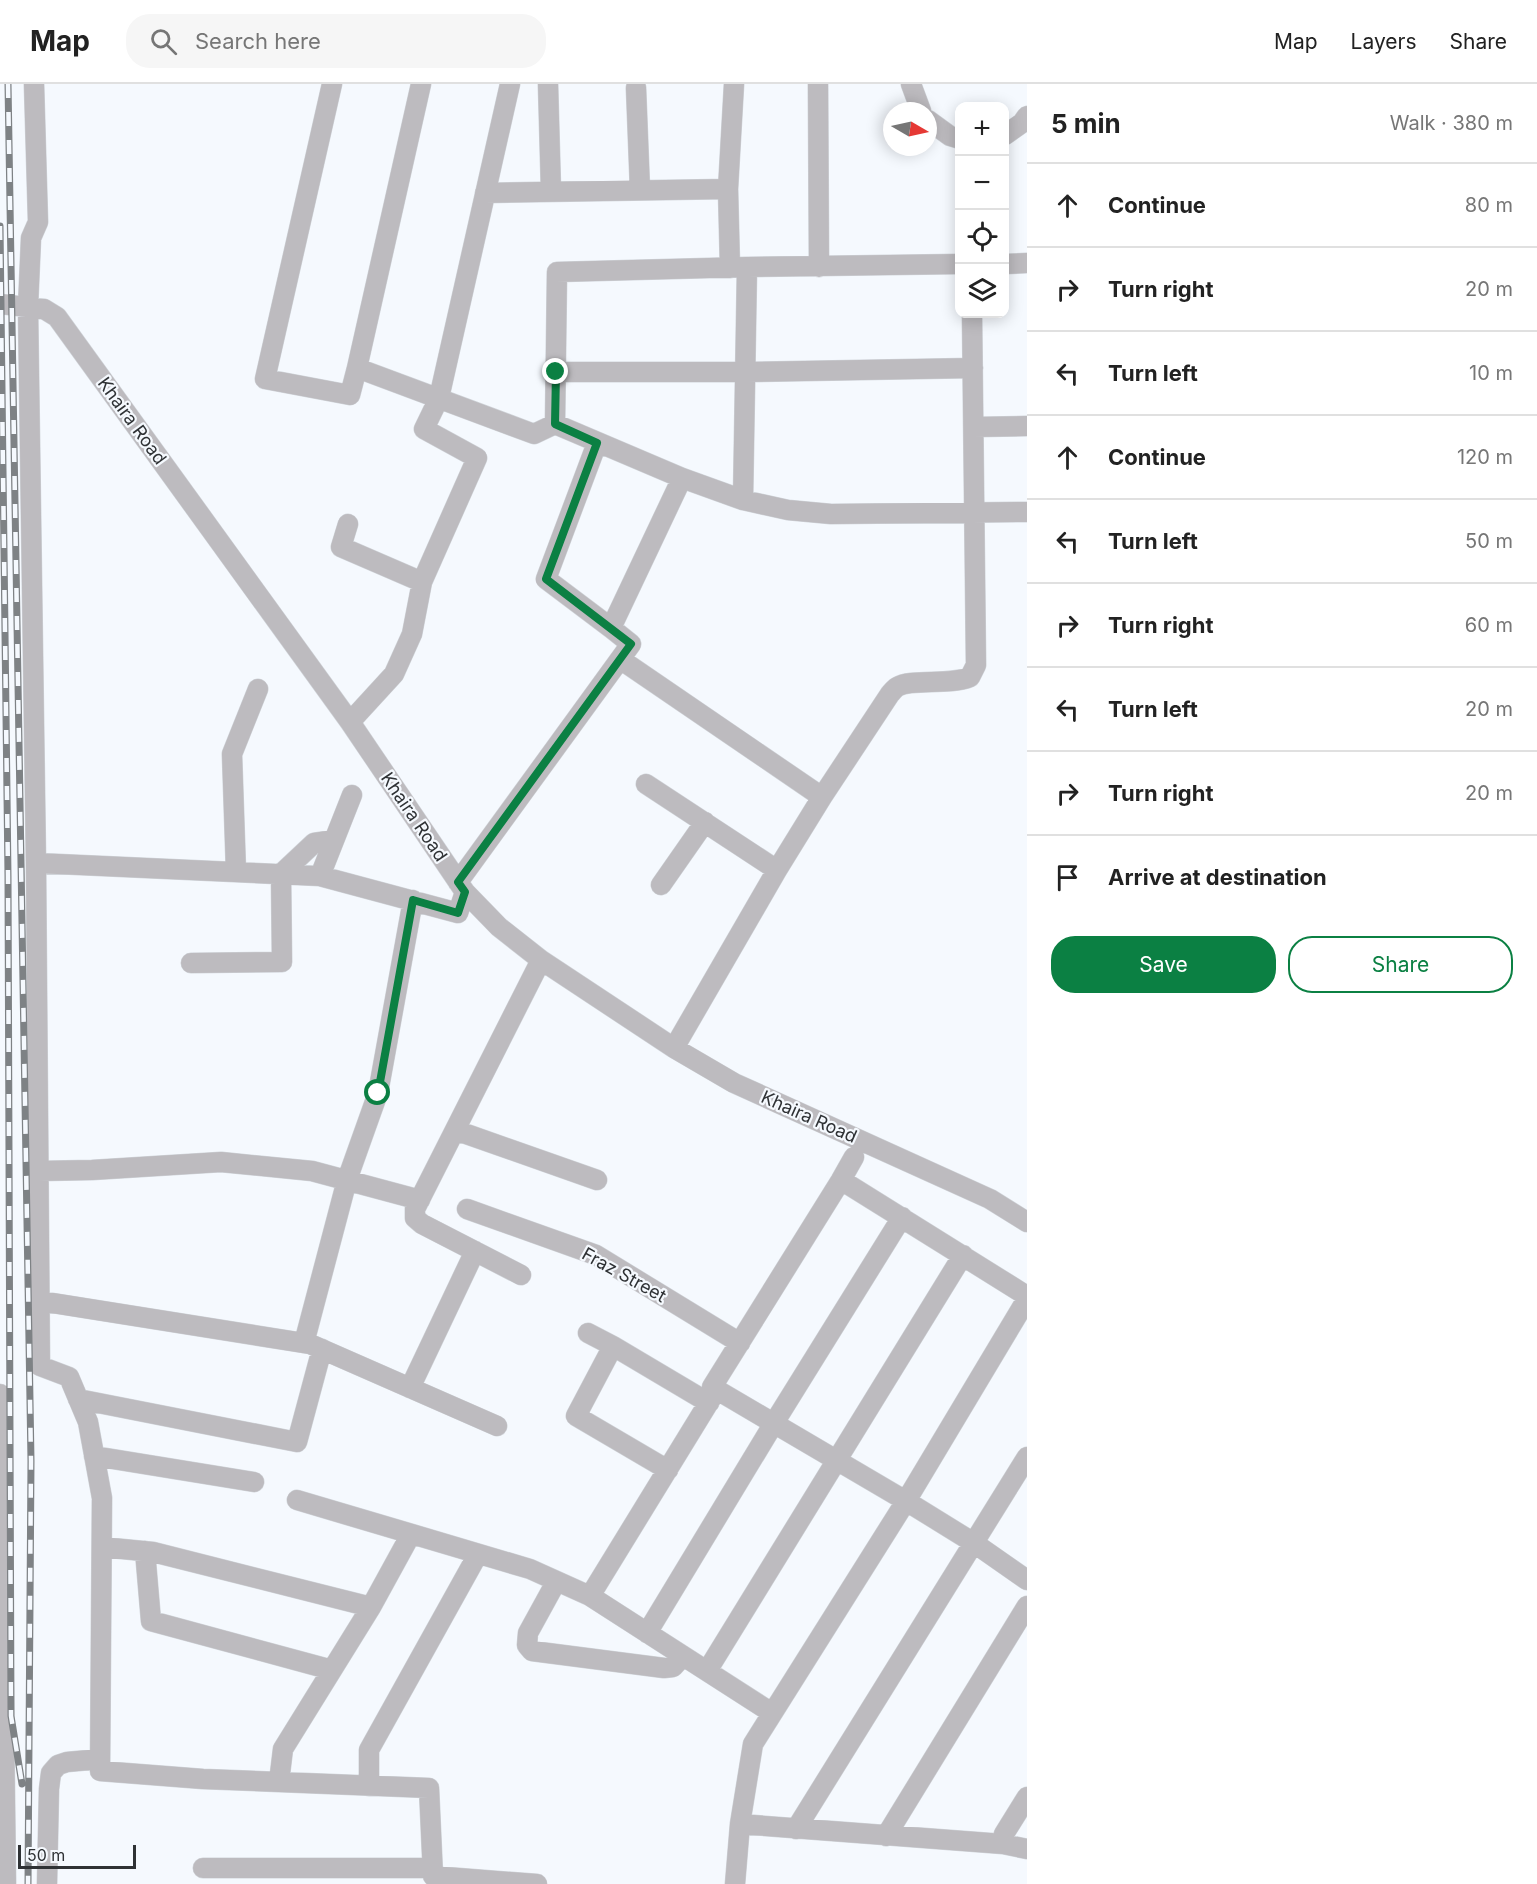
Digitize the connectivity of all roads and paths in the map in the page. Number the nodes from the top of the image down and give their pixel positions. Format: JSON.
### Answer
{"nodes":[{"id":1,"x":34,"y":84,"type":"edge"},
{"id":2,"x":332,"y":84,"type":"edge"},
{"id":3,"x":422,"y":84,"type":"edge"},
{"id":4,"x":510,"y":84,"type":"edge"},
{"id":5,"x":548,"y":84,"type":"edge"},
{"id":6,"x":735,"y":84,"type":"edge"},
{"id":7,"x":818,"y":84,"type":"edge"},
{"id":8,"x":911,"y":84,"type":"edge"},
{"id":9,"x":636,"y":88,"type":"dead end"},
{"id":10,"x":918,"y":102,"type":"edge"},
{"id":11,"x":1027,"y":116,"type":"edge"},
{"id":12,"x":937,"y":127,"type":"edge"},
{"id":13,"x":1009,"y":132,"type":"edge"},
{"id":14,"x":955,"y":138,"type":"edge"},
{"id":15,"x":728,"y":189,"type":"junction"},
{"id":16,"x":640,"y":190,"type":"junction"},
{"id":17,"x":551,"y":192,"type":"junction"},
{"id":18,"x":485,"y":193,"type":"junction"},
{"id":19,"x":1027,"y":263,"type":"edge"},
{"id":20,"x":955,"y":264,"type":"edge"},
{"id":21,"x":1009,"y":264,"type":"edge"},
{"id":22,"x":739,"y":267,"type":"junction"},
{"id":23,"x":819,"y":267,"type":"junction"},
{"id":24,"x":0,"y":304,"type":"edge"},
{"id":25,"x":28,"y":307,"type":"junction"},
{"id":26,"x":972,"y":318,"type":"edge"},
{"id":27,"x":357,"y":368,"type":"junction"},
{"id":28,"x":973,"y":368,"type":"junction"},
{"id":29,"x":556,"y":372,"type":"junction"},
{"id":30,"x":746,"y":372,"type":"junction"},
{"id":31,"x":439,"y":398,"type":"junction"},
{"id":32,"x":555,"y":424,"type":"junction"},
{"id":33,"x":1027,"y":426,"type":"edge"},
{"id":34,"x":974,"y":427,"type":"junction"},
{"id":35,"x":597,"y":443,"type":"junction"},
{"id":36,"x":682,"y":478,"type":"junction"},
{"id":37,"x":743,"y":500,"type":"junction"},
{"id":38,"x":974,"y":511,"type":"junction"},
{"id":39,"x":1027,"y":512,"type":"edge"},
{"id":40,"x":348,"y":524,"type":"dead end"},
{"id":41,"x":422,"y":582,"type":"junction"},
{"id":42,"x":611,"y":628,"type":"junction"},
{"id":43,"x":620,"y":659,"type":"junction"},
{"id":44,"x":258,"y":689,"type":"dead end"},
{"id":45,"x":350,"y":722,"type":"junction"},
{"id":46,"x":646,"y":784,"type":"dead end"},
{"id":47,"x":352,"y":795,"type":"dead end"},
{"id":48,"x":822,"y":797,"type":"junction"},
{"id":49,"x":705,"y":822,"type":"junction"},
{"id":50,"x":334,"y":840,"type":"junction"},
{"id":51,"x":36,"y":863,"type":"junction"},
{"id":52,"x":777,"y":870,"type":"junction"},
{"id":53,"x":236,"y":872,"type":"junction"},
{"id":54,"x":281,"y":874,"type":"junction"},
{"id":55,"x":320,"y":876,"type":"junction"},
{"id":56,"x":661,"y":885,"type":"dead end"},
{"id":57,"x":462,"y":887,"type":"junction"},
{"id":58,"x":413,"y":900,"type":"junction"},
{"id":59,"x":541,"y":960,"type":"junction"},
{"id":60,"x":191,"y":963,"type":"dead end"},
{"id":61,"x":674,"y":1048,"type":"junction"},
{"id":62,"x":455,"y":1130,"type":"junction"},
{"id":63,"x":854,"y":1157,"type":"dead end"},
{"id":64,"x":38,"y":1171,"type":"junction"},
{"id":65,"x":347,"y":1180,"type":"junction"},
{"id":66,"x":597,"y":1180,"type":"dead end"},
{"id":67,"x":841,"y":1180,"type":"junction"},
{"id":68,"x":420,"y":1200,"type":"junction"},
{"id":69,"x":467,"y":1209,"type":"dead end"},
{"id":70,"x":902,"y":1217,"type":"junction"},
{"id":71,"x":1027,"y":1222,"type":"edge"},
{"id":72,"x":475,"y":1251,"type":"junction"},
{"id":73,"x":963,"y":1255,"type":"junction"},
{"id":74,"x":521,"y":1275,"type":"dead end"},
{"id":75,"x":1027,"y":1297,"type":"edge"},
{"id":76,"x":40,"y":1301,"type":"junction"},
{"id":77,"x":588,"y":1333,"type":"dead end"},
{"id":78,"x":740,"y":1342,"type":"junction"},
{"id":79,"x":304,"y":1343,"type":"junction"},
{"id":80,"x":613,"y":1346,"type":"junction"},
{"id":81,"x":322,"y":1349,"type":"junction"},
{"id":82,"x":410,"y":1388,"type":"junction"},
{"id":83,"x":0,"y":1394,"type":"edge"},
{"id":84,"x":713,"y":1396,"type":"junction"},
{"id":85,"x":78,"y":1399,"type":"junction"},
{"id":86,"x":774,"y":1423,"type":"junction"},
{"id":87,"x":497,"y":1426,"type":"dead end"},
{"id":88,"x":94,"y":1456,"type":"junction"},
{"id":89,"x":1027,"y":1457,"type":"edge"},
{"id":90,"x":837,"y":1459,"type":"junction"},
{"id":91,"x":668,"y":1470,"type":"junction"},
{"id":92,"x":254,"y":1482,"type":"dead end"},
{"id":93,"x":1,"y":1491,"type":"edge"},
{"id":94,"x":297,"y":1500,"type":"dead end"},
{"id":95,"x":906,"y":1501,"type":"junction"},
{"id":96,"x":411,"y":1534,"type":"junction"},
{"id":97,"x":974,"y":1543,"type":"junction"},
{"id":98,"x":102,"y":1547,"type":"junction"},
{"id":99,"x":145,"y":1551,"type":"junction"},
{"id":100,"x":478,"y":1554,"type":"junction"},
{"id":101,"x":1027,"y":1580,"type":"edge"},
{"id":102,"x":556,"y":1582,"type":"junction"},
{"id":103,"x":590,"y":1596,"type":"junction"},
{"id":104,"x":1027,"y":1606,"type":"edge"},
{"id":105,"x":371,"y":1607,"type":"junction"},
{"id":106,"x":2,"y":1623,"type":"edge"},
{"id":107,"x":647,"y":1633,"type":"junction"},
{"id":108,"x":683,"y":1656,"type":"junction"},
{"id":109,"x":332,"y":1670,"type":"junction"},
{"id":110,"x":707,"y":1671,"type":"junction"},
{"id":111,"x":772,"y":1713,"type":"junction"},
{"id":112,"x":99,"y":1760,"type":"junction"},
{"id":113,"x":2,"y":1763,"type":"edge"},
{"id":114,"x":279,"y":1782,"type":"junction"},
{"id":115,"x":369,"y":1786,"type":"junction"},
{"id":116,"x":1027,"y":1797,"type":"edge"},
{"id":117,"x":740,"y":1824,"type":"junction"},
{"id":118,"x":796,"y":1829,"type":"junction"},
{"id":119,"x":886,"y":1836,"type":"junction"},
{"id":120,"x":1003,"y":1844,"type":"junction"},
{"id":121,"x":1027,"y":1849,"type":"edge"},
{"id":122,"x":3,"y":1863,"type":"edge"},
{"id":123,"x":203,"y":1868,"type":"dead end"},
{"id":124,"x":433,"y":1876,"type":"edge"},
{"id":125,"x":526,"y":1883,"type":"edge"},
{"id":126,"x":6,"y":1884,"type":"edge"},
{"id":127,"x":47,"y":1884,"type":"edge"},
{"id":128,"x":735,"y":1884,"type":"edge"}],
"edges":[{"from":1,"to":25,"type":"street"},
{"from":2,"to":27,"type":"street"},
{"from":3,"to":27,"type":"street"},
{"from":4,"to":18,"type":"street"},
{"from":5,"to":17,"type":"street"},
{"from":6,"to":15,"type":"street"},
{"from":7,"to":23,"type":"street"},
{"from":8,"to":10,"type":"street"},
{"from":9,"to":16,"type":"street"},
{"from":11,"to":13,"type":"street"},
{"from":12,"to":14,"type":"street"},
{"from":15,"to":16,"type":"street"},
{"from":15,"to":22,"type":"street"},
{"from":16,"to":17,"type":"street"},
{"from":17,"to":18,"type":"street"},
{"from":18,"to":31,"type":"street"},
{"from":19,"to":21,"type":"street"},
{"from":20,"to":23,"type":"street"},
{"from":22,"to":23,"type":"street"},
{"from":22,"to":29,"type":"street"},
{"from":22,"to":30,"type":"street"},
{"from":24,"to":25,"type":"street","name":"Khaira Road"},
{"from":25,"to":45,"type":"street","name":"Khaira Road"},
{"from":25,"to":51,"type":"street"},
{"from":26,"to":28,"type":"street"},
{"from":27,"to":31,"type":"street"},
{"from":28,"to":30,"type":"street"},
{"from":28,"to":34,"type":"street"},
{"from":29,"to":30,"type":"street"},
{"from":29,"to":32,"type":"street"},
{"from":30,"to":37,"type":"street"},
{"from":31,"to":32,"type":"street"},
{"from":31,"to":41,"type":"street"},
{"from":32,"to":35,"type":"street"},
{"from":33,"to":34,"type":"street"},
{"from":34,"to":38,"type":"street"},
{"from":35,"to":36,"type":"street"},
{"from":35,"to":42,"type":"street"},
{"from":36,"to":37,"type":"street"},
{"from":36,"to":42,"type":"street"},
{"from":37,"to":38,"type":"street"},
{"from":38,"to":39,"type":"street"},
{"from":38,"to":48,"type":"street"},
{"from":40,"to":41,"type":"street"},
{"from":41,"to":45,"type":"street"},
{"from":42,"to":43,"type":"street"},
{"from":43,"to":48,"type":"street"},
{"from":43,"to":57,"type":"street"},
{"from":44,"to":53,"type":"street"},
{"from":45,"to":57,"type":"street","name":"Khaira Road"},
{"from":46,"to":49,"type":"street"},
{"from":47,"to":50,"type":"street"},
{"from":48,"to":52,"type":"street"},
{"from":49,"to":52,"type":"street"},
{"from":49,"to":56,"type":"street"},
{"from":50,"to":54,"type":"street"},
{"from":50,"to":55,"type":"street"},
{"from":51,"to":53,"type":"street"},
{"from":51,"to":64,"type":"street"},
{"from":52,"to":61,"type":"street"},
{"from":53,"to":54,"type":"street"},
{"from":54,"to":55,"type":"street"},
{"from":54,"to":60,"type":"street"},
{"from":55,"to":58,"type":"street"},
{"from":57,"to":58,"type":"street"},
{"from":57,"to":59,"type":"street","name":"Khaira Road"},
{"from":58,"to":65,"type":"street"},
{"from":59,"to":61,"type":"street","name":"Khaira Road"},
{"from":59,"to":62,"type":"street"},
{"from":61,"to":71,"type":"street","name":"Khaira Road"},
{"from":62,"to":66,"type":"street"},
{"from":62,"to":68,"type":"street"},
{"from":63,"to":67,"type":"street"},
{"from":64,"to":65,"type":"street"},
{"from":64,"to":76,"type":"street"},
{"from":65,"to":68,"type":"street"},
{"from":65,"to":79,"type":"street"},
{"from":67,"to":70,"type":"street"},
{"from":67,"to":78,"type":"street"},
{"from":68,"to":72,"type":"street"},
{"from":69,"to":78,"type":"street","name":"Fraz Street"},
{"from":70,"to":73,"type":"street"},
{"from":70,"to":86,"type":"street"},
{"from":72,"to":74,"type":"street"},
{"from":72,"to":82,"type":"street"},
{"from":73,"to":75,"type":"street"},
{"from":73,"to":90,"type":"street"},
{"from":75,"to":95,"type":"street"},
{"from":76,"to":79,"type":"street"},
{"from":76,"to":85,"type":"street"},
{"from":77,"to":80,"type":"street"},
{"from":78,"to":84,"type":"street"},
{"from":79,"to":81,"type":"street"},
{"from":80,"to":84,"type":"street"},
{"from":80,"to":91,"type":"street"},
{"from":81,"to":82,"type":"street"},
{"from":81,"to":85,"type":"street"},
{"from":82,"to":87,"type":"street"},
{"from":83,"to":93,"type":"street"},
{"from":84,"to":86,"type":"street"},
{"from":84,"to":91,"type":"street"},
{"from":85,"to":88,"type":"street"},
{"from":86,"to":90,"type":"street"},
{"from":86,"to":107,"type":"street"},
{"from":88,"to":92,"type":"street"},
{"from":88,"to":98,"type":"street"},
{"from":89,"to":97,"type":"street"},
{"from":90,"to":95,"type":"street"},
{"from":90,"to":110,"type":"street"},
{"from":91,"to":103,"type":"street"},
{"from":93,"to":106,"type":"street"},
{"from":94,"to":96,"type":"street"},
{"from":95,"to":97,"type":"street"},
{"from":95,"to":111,"type":"street"},
{"from":96,"to":100,"type":"street"},
{"from":96,"to":105,"type":"street"},
{"from":97,"to":101,"type":"street"},
{"from":97,"to":118,"type":"street"},
{"from":98,"to":99,"type":"street"},
{"from":98,"to":112,"type":"street"},
{"from":99,"to":105,"type":"street"},
{"from":99,"to":109,"type":"street"},
{"from":100,"to":102,"type":"street"},
{"from":100,"to":115,"type":"street"},
{"from":102,"to":103,"type":"street"},
{"from":102,"to":108,"type":"street"},
{"from":103,"to":107,"type":"street"},
{"from":104,"to":119,"type":"street"},
{"from":105,"to":109,"type":"street"},
{"from":106,"to":113,"type":"street"},
{"from":107,"to":108,"type":"street"},
{"from":108,"to":110,"type":"street"},
{"from":109,"to":114,"type":"street"},
{"from":110,"to":111,"type":"street"},
{"from":111,"to":117,"type":"street"},
{"from":112,"to":114,"type":"street"},
{"from":112,"to":127,"type":"street"},
{"from":113,"to":122,"type":"street"},
{"from":114,"to":115,"type":"street"},
{"from":115,"to":124,"type":"street"},
{"from":116,"to":120,"type":"street"},
{"from":117,"to":118,"type":"street"},
{"from":117,"to":128,"type":"street"},
{"from":118,"to":119,"type":"street"},
{"from":119,"to":120,"type":"street"},
{"from":120,"to":121,"type":"street"},
{"from":122,"to":126,"type":"street"},
{"from":123,"to":124,"type":"street"},
{"from":124,"to":125,"type":"street"}]}
